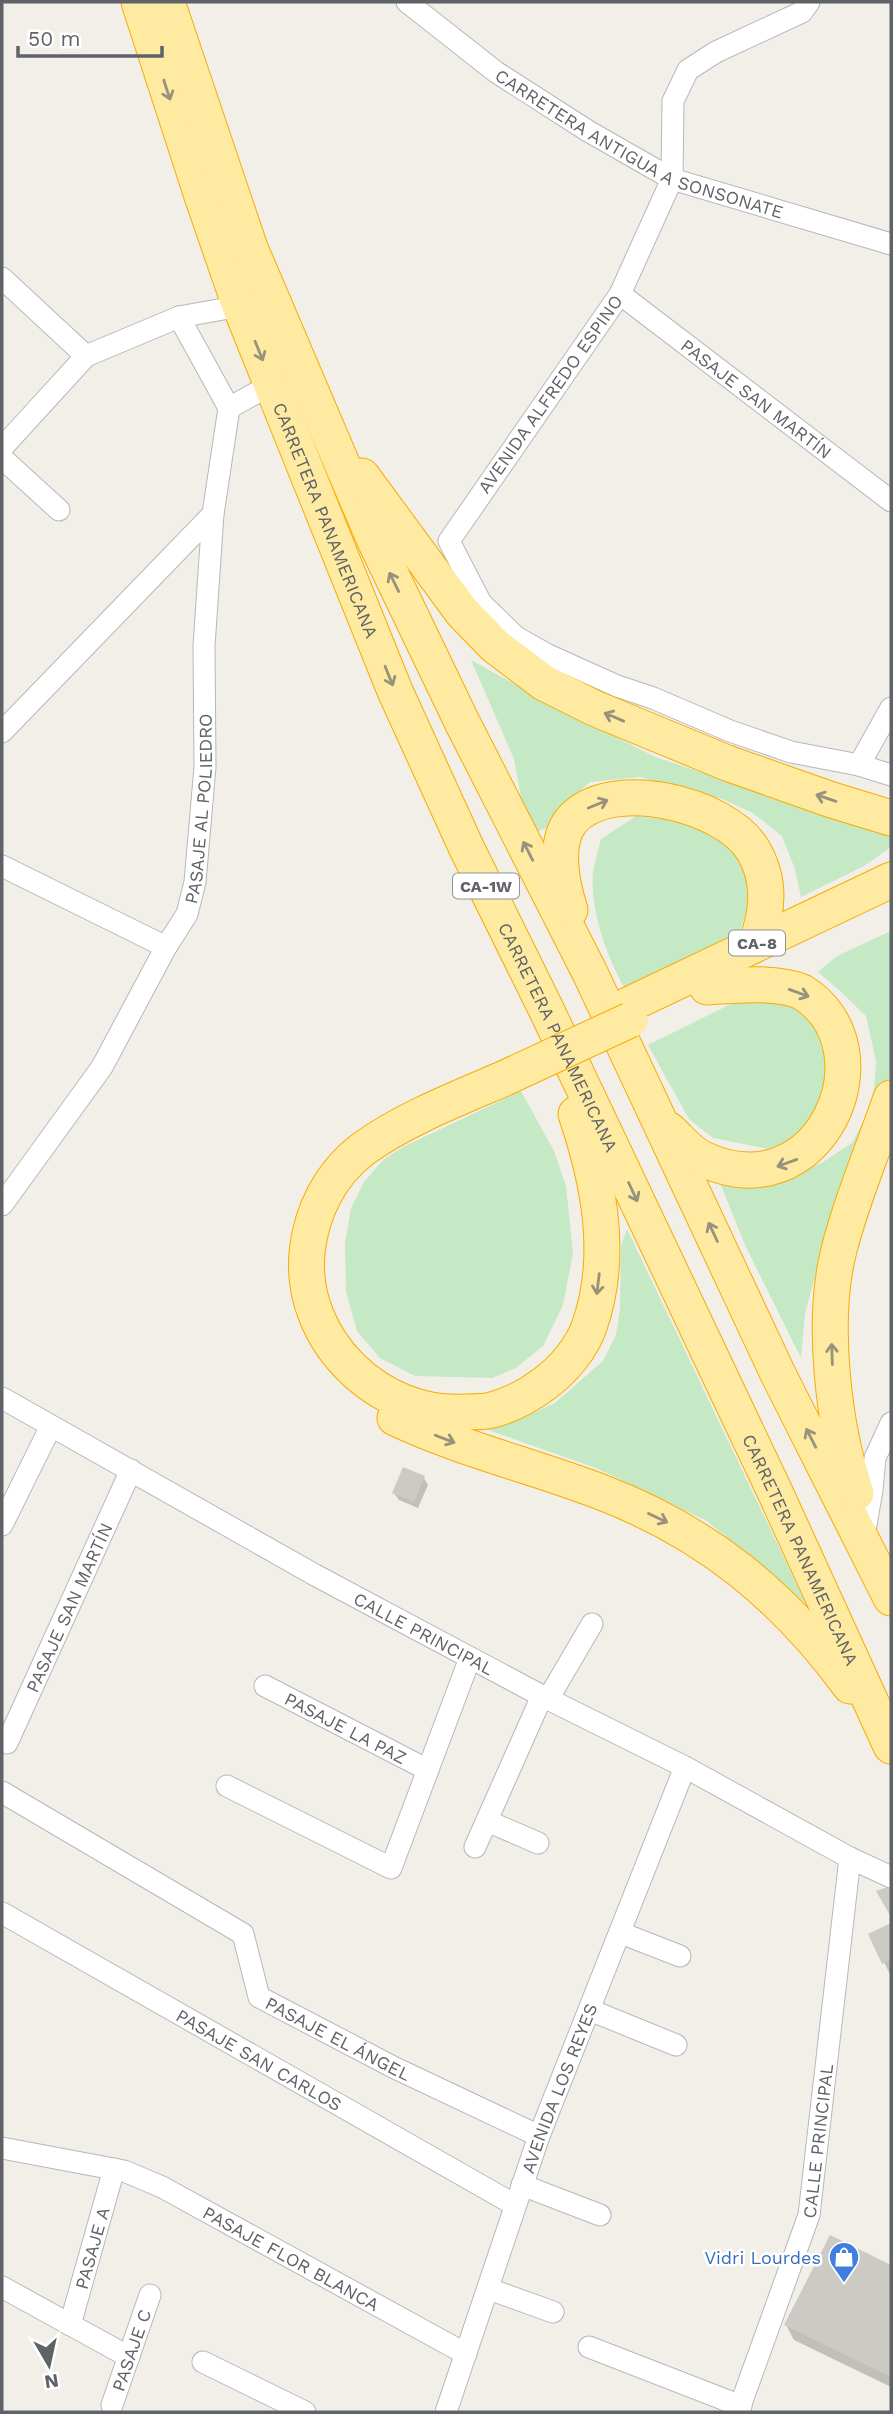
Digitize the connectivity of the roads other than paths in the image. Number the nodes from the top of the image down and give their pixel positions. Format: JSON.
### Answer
{"nodes":[{"id":1,"x":139,"y":2,"type":"edge"},
{"id":2,"x":167,"y":2,"type":"edge"},
{"id":3,"x":407,"y":2,"type":"edge"},
{"id":4,"x":809,"y":2,"type":"edge"},
{"id":5,"x":672,"y":179,"type":"junction"},
{"id":6,"x":891,"y":244,"type":"edge"},
{"id":7,"x":2,"y":278,"type":"edge"},
{"id":8,"x":620,"y":294,"type":"junction"},
{"id":9,"x":240,"y":306,"type":"junction"},
{"id":10,"x":178,"y":317,"type":"junction"},
{"id":11,"x":86,"y":356,"type":"junction"},
{"id":12,"x":272,"y":384,"type":"junction"},
{"id":13,"x":229,"y":408,"type":"junction"},
{"id":14,"x":321,"y":419,"type":"junction"},
{"id":15,"x":2,"y":448,"type":"edge"},
{"id":16,"x":2,"y":457,"type":"edge"},
{"id":17,"x":891,"y":501,"type":"edge"},
{"id":18,"x":60,"y":510,"type":"dead end"},
{"id":19,"x":213,"y":514,"type":"junction"},
{"id":20,"x":891,"y":708,"type":"edge"},
{"id":21,"x":2,"y":732,"type":"edge"},
{"id":22,"x":859,"y":765,"type":"junction"},
{"id":23,"x":891,"y":775,"type":"edge"},
{"id":24,"x":891,"y":818,"type":"edge"},
{"id":25,"x":467,"y":849,"type":"junction"},
{"id":26,"x":2,"y":866,"type":"edge"},
{"id":27,"x":891,"y":880,"type":"edge"},
{"id":28,"x":891,"y":903,"type":"edge"},
{"id":29,"x":756,"y":943,"type":"junction"},
{"id":30,"x":166,"y":947,"type":"junction"},
{"id":31,"x":590,"y":973,"type":"junction"},
{"id":32,"x":708,"y":987,"type":"junction"},
{"id":33,"x":627,"y":1027,"type":"junction"},
{"id":34,"x":502,"y":1071,"type":"junction"},
{"id":35,"x":891,"y":1098,"type":"edge"},
{"id":36,"x":2,"y":1205,"type":"edge"},
{"id":37,"x":2,"y":1398,"type":"edge"},
{"id":38,"x":839,"y":1424,"type":"junction"},
{"id":39,"x":51,"y":1426,"type":"junction"},
{"id":40,"x":887,"y":1431,"type":"edge"},
{"id":41,"x":131,"y":1470,"type":"junction"},
{"id":42,"x":2,"y":1525,"type":"edge"},
{"id":43,"x":866,"y":1525,"type":"junction"},
{"id":44,"x":889,"y":1592,"type":"edge"},
{"id":45,"x":592,"y":1624,"type":"dead end"},
{"id":46,"x":470,"y":1658,"type":"junction"},
{"id":47,"x":265,"y":1686,"type":"dead end"},
{"id":48,"x":545,"y":1697,"type":"junction"},
{"id":49,"x":889,"y":1741,"type":"edge"},
{"id":50,"x":7,"y":1743,"type":"dead end"},
{"id":51,"x":685,"y":1767,"type":"junction"},
{"id":52,"x":428,"y":1770,"type":"junction"},
{"id":53,"x":227,"y":1786,"type":"dead end"},
{"id":54,"x":2,"y":1792,"type":"edge"},
{"id":55,"x":487,"y":1821,"type":"junction"},
{"id":56,"x":538,"y":1843,"type":"dead end"},
{"id":57,"x":475,"y":1847,"type":"dead end"},
{"id":58,"x":850,"y":1858,"type":"junction"},
{"id":59,"x":891,"y":1877,"type":"edge"},
{"id":60,"x":2,"y":1913,"type":"edge"},
{"id":61,"x":621,"y":1933,"type":"junction"},
{"id":62,"x":680,"y":1956,"type":"dead end"},
{"id":63,"x":590,"y":2010,"type":"junction"},
{"id":64,"x":676,"y":2045,"type":"dead end"},
{"id":65,"x":539,"y":2136,"type":"junction"},
{"id":66,"x":2,"y":2148,"type":"edge"},
{"id":67,"x":114,"y":2169,"type":"junction"},
{"id":68,"x":519,"y":2195,"type":"junction"},
{"id":69,"x":600,"y":2215,"type":"dead end"},
{"id":70,"x":2,"y":2287,"type":"edge"},
{"id":71,"x":489,"y":2289,"type":"junction"},
{"id":72,"x":150,"y":2295,"type":"dead end"},
{"id":73,"x":553,"y":2312,"type":"dead end"},
{"id":74,"x":70,"y":2325,"type":"junction"},
{"id":75,"x":589,"y":2347,"type":"dead end"},
{"id":76,"x":466,"y":2354,"type":"junction"},
{"id":77,"x":129,"y":2357,"type":"junction"},
{"id":78,"x":203,"y":2362,"type":"dead end"},
{"id":79,"x":113,"y":2405,"type":"dead end"},
{"id":80,"x":740,"y":2409,"type":"edge"},
{"id":81,"x":305,"y":2412,"type":"edge"},
{"id":82,"x":446,"y":2412,"type":"edge"}],
"edges":[{"from":1,"to":9,"type":"highway","name":"CARRETERA PANAMERICANA","number":"CA-1W","one_way":true},
{"from":2,"to":14,"type":"highway","name":"CARRETERA PANAMERICANA","number":"CA-1W"},
{"from":3,"to":5,"type":"street","name":"CARRETERA ANTIGUA A SONSONATE"},
{"from":4,"to":5,"type":"street"},
{"from":5,"to":6,"type":"street","name":"CARRETERA ANTIGUA A SONSONATE"},
{"from":5,"to":8,"type":"street","name":"AVENIDA ALFREDO ESPINO"},
{"from":7,"to":11,"type":"street"},
{"from":8,"to":17,"type":"street","name":"PASAJE SAN MARTÍN"},
{"from":8,"to":22,"type":"street","name":"AVENIDA ALFREDO ESPINO"},
{"from":9,"to":10,"type":"street"},
{"from":9,"to":12,"type":"highway","name":"CARRETERA PANAMERICANA","number":"CA-1W","one_way":true},
{"from":10,"to":11,"type":"street"},
{"from":10,"to":13,"type":"street"},
{"from":11,"to":15,"type":"street"},
{"from":12,"to":13,"type":"street"},
{"from":12,"to":25,"type":"highway","name":"CARRETERA PANAMERICANA","number":"CA-1W","one_way":true},
{"from":13,"to":19,"type":"street","name":"PASAJE AL POLIEDRO"},
{"from":24,"to":14,"type":"highway","one_way":true},
{"from":31,"to":14,"type":"highway","name":"CARRETERA PANAMERICANA","number":"CA-1W","one_way":true},
{"from":16,"to":18,"type":"street"},
{"from":19,"to":21,"type":"street"},
{"from":19,"to":30,"type":"street","name":"PASAJE AL POLIEDRO"},
{"from":20,"to":22,"type":"street"},
{"from":22,"to":23,"type":"street"},
{"from":25,"to":34,"type":"highway","one_way":true},
{"from":25,"to":49,"type":"highway","name":"CARRETERA PANAMERICANA","number":"CA-1W","one_way":true},
{"from":26,"to":30,"type":"street"},
{"from":27,"to":29,"type":"highway","number":"CA-8"},
{"from":28,"to":32,"type":"highway","number":"CA-8"},
{"from":31,"to":29,"type":"highway","one_way":true},
{"from":29,"to":33,"type":"highway","number":"CA-8"},
{"from":30,"to":36,"type":"street","name":"PASAJE AL POLIEDRO"},
{"from":31,"to":33,"type":"highway","name":"CARRETERA PANAMERICANA","number":"CA-1W"},
{"from":32,"to":33,"type":"highway","number":"CA-8"},
{"from":32,"to":33,"type":"highway","one_way":true},
{"from":33,"to":34,"type":"highway","number":"CA-8"},
{"from":44,"to":33,"type":"highway","name":"CARRETERA PANAMERICANA","number":"CA-1W","one_way":true},
{"from":34,"to":49,"type":"highway","one_way":true},
{"from":38,"to":35,"type":"highway","one_way":true},
{"from":37,"to":39,"type":"street","name":"CALLE PRINCIPAL"},
{"from":38,"to":40,"type":"street"},
{"from":38,"to":43,"type":"highway"},
{"from":39,"to":41,"type":"street","name":"CALLE PRINCIPAL"},
{"from":39,"to":42,"type":"street"},
{"from":40,"to":43,"type":"street"},
{"from":41,"to":46,"type":"street","name":"CALLE PRINCIPAL"},
{"from":41,"to":50,"type":"street","name":"PASAJE SAN MARTÍN"},
{"from":43,"to":44,"type":"highway"},
{"from":45,"to":48,"type":"street"},
{"from":46,"to":48,"type":"street","name":"CALLE PRINCIPAL"},
{"from":46,"to":52,"type":"street"},
{"from":47,"to":52,"type":"street","name":"PASAJE LA PAZ"},
{"from":48,"to":51,"type":"street","name":"CALLE PRINCIPAL"},
{"from":48,"to":55,"type":"street"},
{"from":51,"to":58,"type":"street","name":"CALLE PRINCIPAL"},
{"from":51,"to":61,"type":"street","name":"AVENIDA LOS REYES"},
{"from":52,"to":53,"type":"street"},
{"from":54,"to":65,"type":"street","name":"PASAJE EL ÁNGEL"},
{"from":55,"to":56,"type":"street"},
{"from":55,"to":57,"type":"street"},
{"from":58,"to":59,"type":"street","name":"CALLE PRINCIPAL"},
{"from":58,"to":80,"type":"street","name":"CALLE PRINCIPAL"},
{"from":60,"to":68,"type":"street","name":"PASAJE SAN CARLOS"},
{"from":61,"to":62,"type":"street"},
{"from":61,"to":63,"type":"street","name":"AVENIDA LOS REYES"},
{"from":63,"to":64,"type":"street"},
{"from":63,"to":65,"type":"street","name":"AVENIDA LOS REYES"},
{"from":65,"to":68,"type":"street","name":"AVENIDA LOS REYES"},
{"from":66,"to":67,"type":"street","name":"PASAJE FLOR BLANCA"},
{"from":67,"to":74,"type":"street","name":"PASAJE A"},
{"from":67,"to":76,"type":"street","name":"PASAJE FLOR BLANCA"},
{"from":68,"to":69,"type":"street","name":"PASAJE SAN CARLOS"},
{"from":68,"to":71,"type":"street","name":"AVENIDA LOS REYES"},
{"from":70,"to":74,"type":"street"},
{"from":71,"to":73,"type":"street"},
{"from":71,"to":76,"type":"street","name":"AVENIDA LOS REYES"},
{"from":72,"to":77,"type":"street","name":"PASAJE C"},
{"from":74,"to":77,"type":"street"},
{"from":75,"to":80,"type":"street"},
{"from":76,"to":82,"type":"street","name":"AVENIDA LOS REYES"},
{"from":77,"to":79,"type":"street","name":"PASAJE C"},
{"from":78,"to":81,"type":"street"}]}
